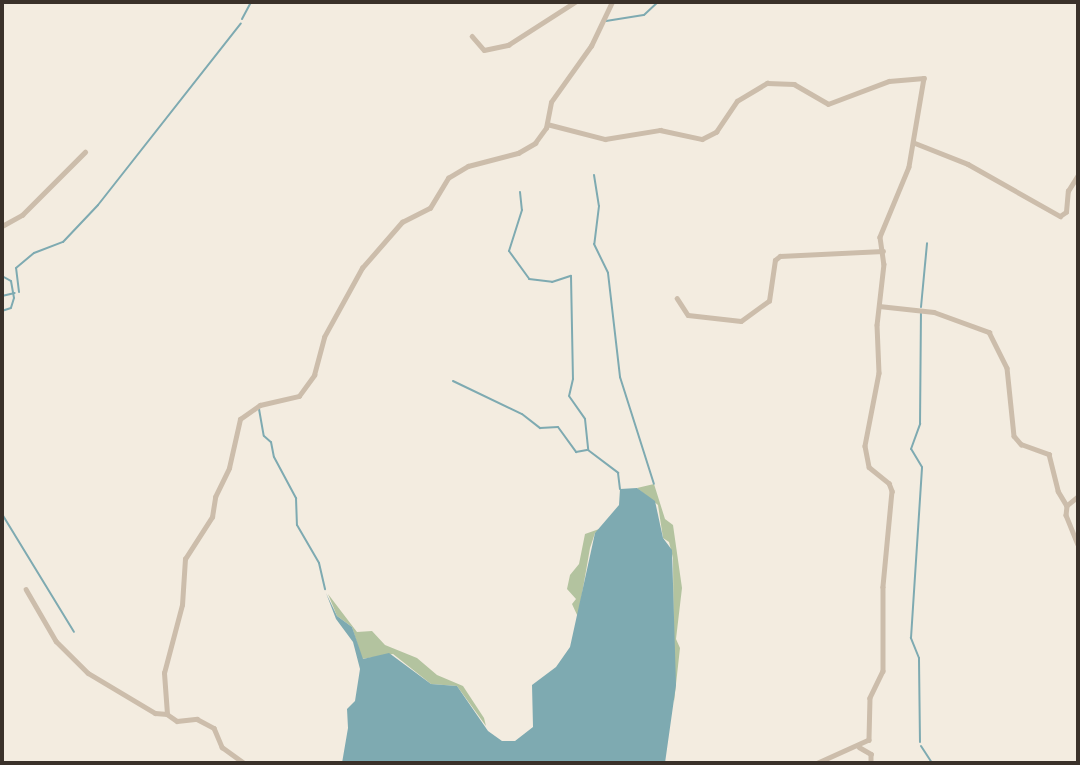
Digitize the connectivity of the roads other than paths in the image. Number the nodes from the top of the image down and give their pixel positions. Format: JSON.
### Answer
{"nodes":[{"id":1,"x":575,"y":2,"type":"edge"},
{"id":2,"x":612,"y":2,"type":"edge"},
{"id":3,"x":472,"y":36,"type":"dead end"},
{"id":4,"x":547,"y":124,"type":"junction"},
{"id":5,"x":915,"y":143,"type":"junction"},
{"id":6,"x":85,"y":152,"type":"dead end"},
{"id":7,"x":1078,"y":175,"type":"edge"},
{"id":8,"x":2,"y":226,"type":"edge"},
{"id":9,"x":883,"y":251,"type":"junction"},
{"id":10,"x":677,"y":298,"type":"dead end"},
{"id":11,"x":879,"y":306,"type":"junction"},
{"id":12,"x":1078,"y":497,"type":"edge"},
{"id":13,"x":1067,"y":506,"type":"junction"},
{"id":14,"x":1078,"y":544,"type":"edge"},
{"id":15,"x":26,"y":589,"type":"dead end"},
{"id":16,"x":167,"y":714,"type":"junction"},
{"id":17,"x":859,"y":747,"type":"junction"},
{"id":18,"x":244,"y":763,"type":"edge"},
{"id":19,"x":818,"y":763,"type":"edge"},
{"id":20,"x":871,"y":763,"type":"edge"}],
"edges":[{"from":1,"to":3,"type":"street"},
{"from":2,"to":4,"type":"street"},
{"from":4,"to":5,"type":"street"},
{"from":4,"to":16,"type":"street"},
{"from":5,"to":7,"type":"street"},
{"from":5,"to":9,"type":"street"},
{"from":6,"to":8,"type":"street"},
{"from":9,"to":10,"type":"street"},
{"from":9,"to":11,"type":"street"},
{"from":11,"to":13,"type":"street"},
{"from":11,"to":17,"type":"street"},
{"from":12,"to":13,"type":"street"},
{"from":13,"to":14,"type":"street"},
{"from":15,"to":16,"type":"street"},
{"from":16,"to":18,"type":"street"},
{"from":17,"to":19,"type":"street"},
{"from":17,"to":20,"type":"street"}]}
